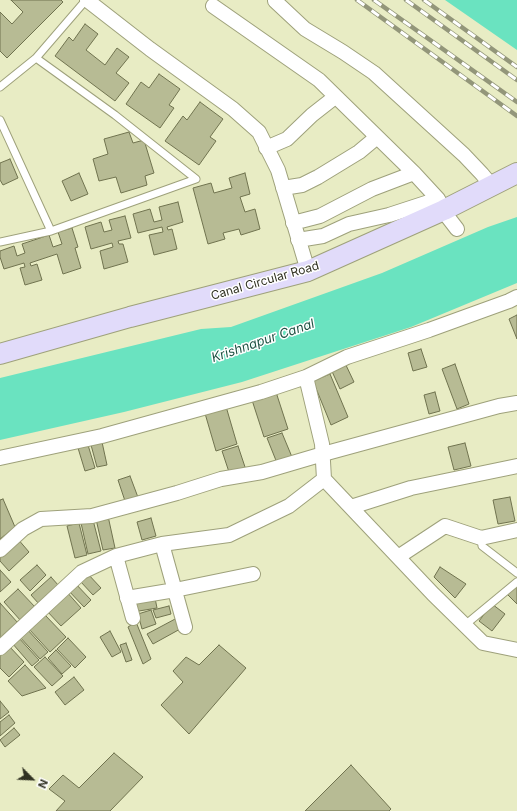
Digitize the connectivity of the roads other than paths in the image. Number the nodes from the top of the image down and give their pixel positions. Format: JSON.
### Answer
{"nodes":[{"id":1,"x":87,"y":0,"type":"edge"},
{"id":2,"x":275,"y":0,"type":"edge"},
{"id":3,"x":213,"y":6,"type":"dead end"},
{"id":4,"x":36,"y":58,"type":"junction"},
{"id":5,"x":0,"y":87,"type":"edge"},
{"id":6,"x":335,"y":97,"type":"junction"},
{"id":7,"x":0,"y":120,"type":"edge"},
{"id":8,"x":377,"y":136,"type":"junction"},
{"id":9,"x":266,"y":148,"type":"junction"},
{"id":10,"x":414,"y":172,"type":"junction"},
{"id":11,"x":517,"y":173,"type":"edge"},
{"id":12,"x":492,"y":186,"type":"junction"},
{"id":13,"x":283,"y":188,"type":"junction"},
{"id":14,"x":441,"y":205,"type":"junction"},
{"id":15,"x":293,"y":223,"type":"junction"},
{"id":16,"x":457,"y":228,"type":"dead end"},
{"id":17,"x":51,"y":231,"type":"junction"},
{"id":18,"x":298,"y":240,"type":"junction"},
{"id":19,"x":0,"y":242,"type":"edge"},
{"id":20,"x":308,"y":271,"type":"junction"},
{"id":21,"x":517,"y":297,"type":"edge"},
{"id":22,"x":0,"y":354,"type":"edge"},
{"id":23,"x":306,"y":377,"type":"junction"},
{"id":24,"x":517,"y":403,"type":"edge"},
{"id":25,"x":323,"y":454,"type":"junction"},
{"id":26,"x":0,"y":458,"type":"edge"},
{"id":27,"x":517,"y":466,"type":"edge"},
{"id":28,"x":324,"y":479,"type":"junction"},
{"id":29,"x":351,"y":507,"type":"junction"},
{"id":30,"x":517,"y":530,"type":"edge"},
{"id":31,"x":481,"y":538,"type":"junction"},
{"id":32,"x":162,"y":544,"type":"junction"},
{"id":33,"x":0,"y":550,"type":"edge"},
{"id":34,"x":116,"y":556,"type":"junction"},
{"id":35,"x":398,"y":556,"type":"junction"},
{"id":36,"x":517,"y":573,"type":"edge"},
{"id":37,"x":253,"y":574,"type":"dead end"},
{"id":38,"x":517,"y":582,"type":"edge"},
{"id":39,"x":175,"y":590,"type":"junction"},
{"id":40,"x":127,"y":598,"type":"junction"},
{"id":41,"x":133,"y":618,"type":"dead end"},
{"id":42,"x":465,"y":625,"type":"junction"},
{"id":43,"x":185,"y":627,"type":"dead end"},
{"id":44,"x":0,"y":648,"type":"edge"},
{"id":45,"x":517,"y":650,"type":"edge"}],
"edges":[{"from":1,"to":4,"type":"lane"},
{"from":1,"to":9,"type":"street"},
{"from":2,"to":12,"type":"street"},
{"from":3,"to":6,"type":"street"},
{"from":4,"to":5,"type":"lane"},
{"from":4,"to":17,"type":"lane"},
{"from":6,"to":8,"type":"street"},
{"from":6,"to":9,"type":"street"},
{"from":7,"to":17,"type":"lane"},
{"from":8,"to":10,"type":"street"},
{"from":8,"to":13,"type":"street"},
{"from":9,"to":13,"type":"street"},
{"from":10,"to":14,"type":"street"},
{"from":10,"to":15,"type":"street"},
{"from":11,"to":12,"type":"main road","name":"Canal Circular Road"},
{"from":12,"to":14,"type":"main road","name":"Canal Circular Road"},
{"from":13,"to":15,"type":"street"},
{"from":14,"to":16,"type":"street"},
{"from":14,"to":18,"type":"street"},
{"from":14,"to":20,"type":"main road","name":"Canal Circular Road"},
{"from":15,"to":18,"type":"street"},
{"from":17,"to":19,"type":"lane"},
{"from":18,"to":20,"type":"street"},
{"from":20,"to":22,"type":"main road","name":"Canal Circular Road"},
{"from":21,"to":23,"type":"street"},
{"from":23,"to":25,"type":"street"},
{"from":23,"to":26,"type":"street"},
{"from":24,"to":25,"type":"street"},
{"from":25,"to":28,"type":"street"},
{"from":25,"to":33,"type":"street"},
{"from":27,"to":29,"type":"street"},
{"from":28,"to":29,"type":"street"},
{"from":28,"to":32,"type":"street"},
{"from":29,"to":35,"type":"street"},
{"from":30,"to":31,"type":"street"},
{"from":31,"to":35,"type":"street"},
{"from":31,"to":36,"type":"lane"},
{"from":32,"to":34,"type":"street"},
{"from":32,"to":39,"type":"street"},
{"from":34,"to":40,"type":"street"},
{"from":34,"to":44,"type":"street"},
{"from":35,"to":42,"type":"street"},
{"from":37,"to":39,"type":"street"},
{"from":38,"to":42,"type":"lane"},
{"from":39,"to":40,"type":"street"},
{"from":39,"to":43,"type":"street"},
{"from":40,"to":41,"type":"street"},
{"from":42,"to":45,"type":"street"}]}
